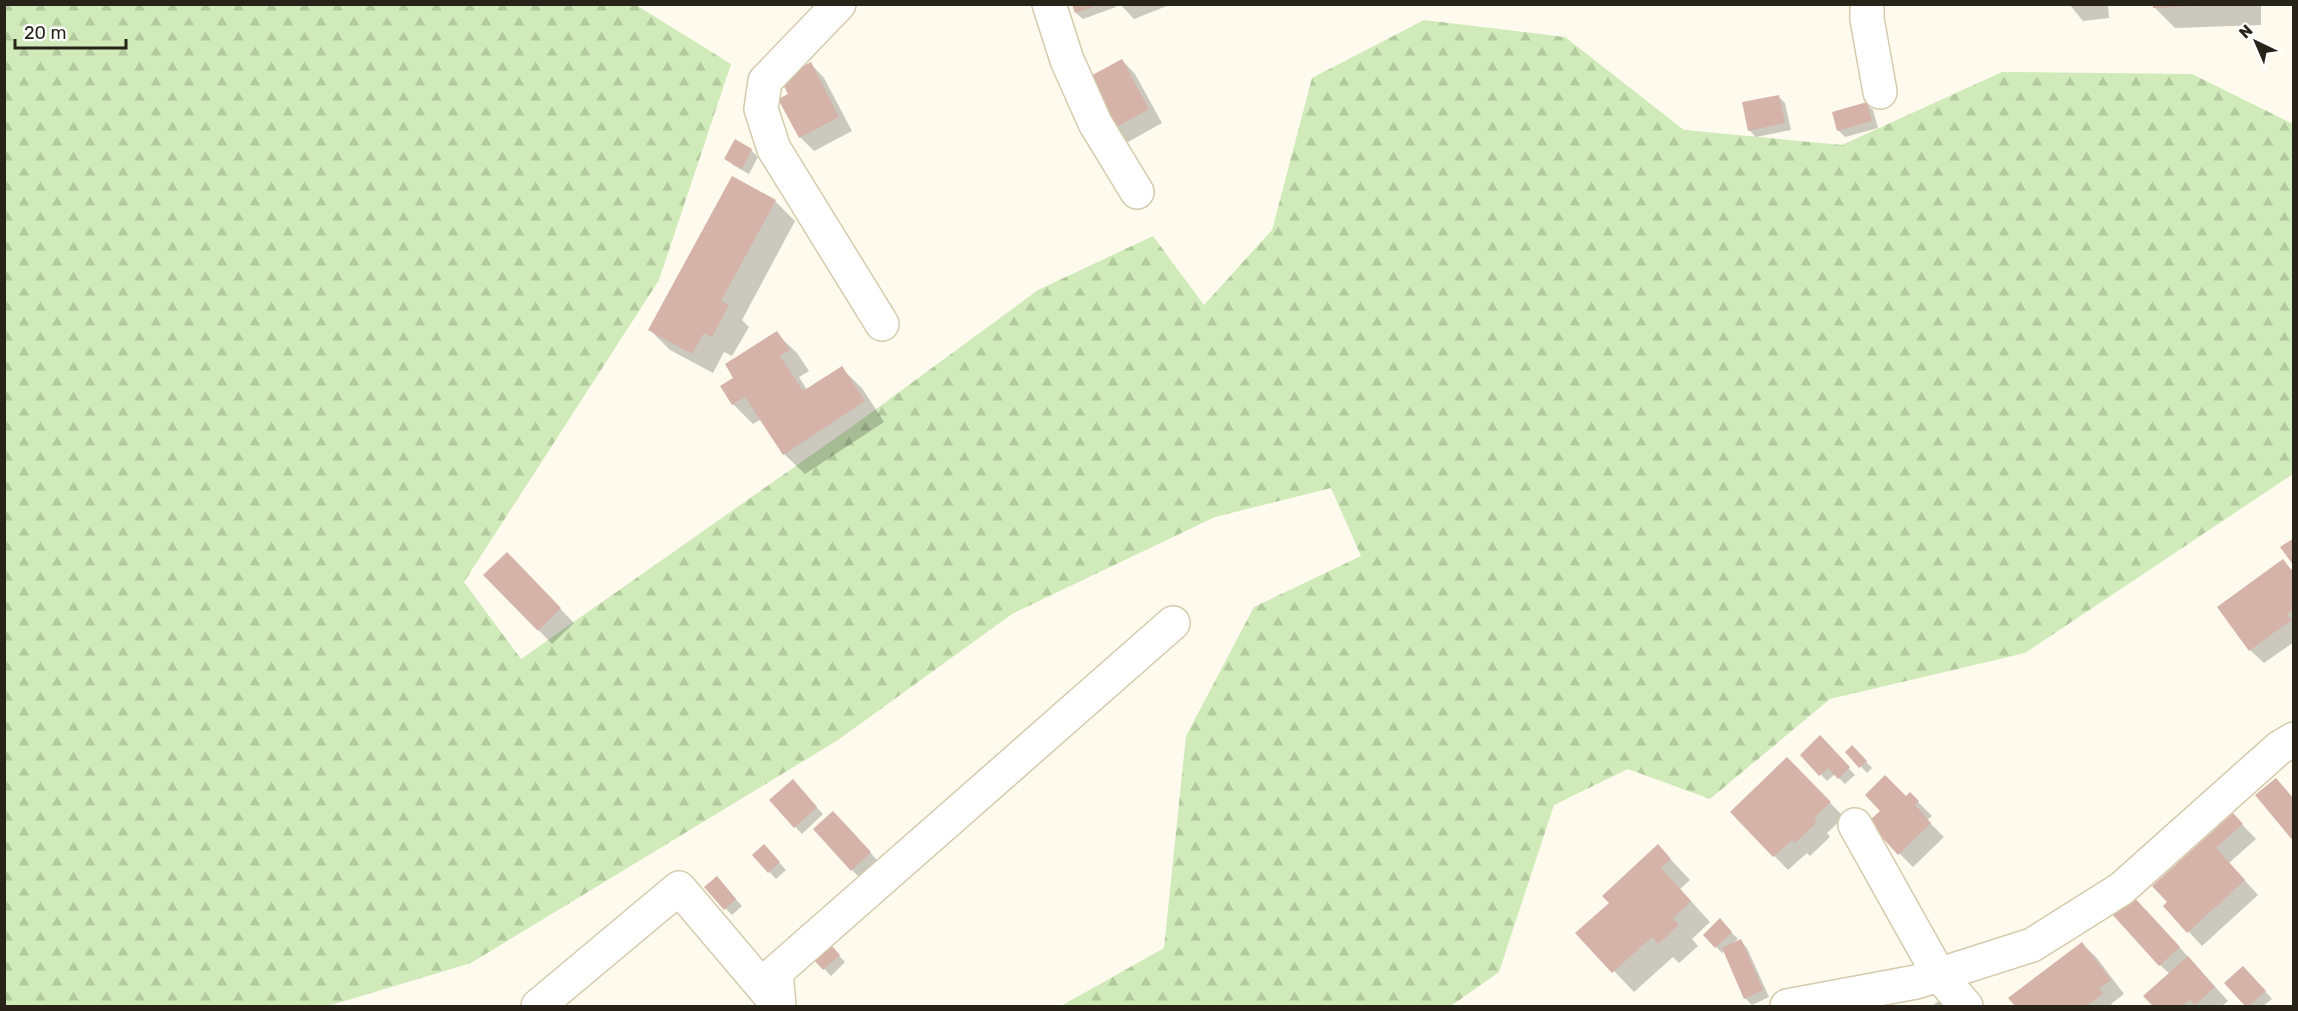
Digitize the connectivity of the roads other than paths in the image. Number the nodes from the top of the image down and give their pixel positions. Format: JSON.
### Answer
{"nodes":[{"id":1,"x":839,"y":4,"type":"edge"},
{"id":2,"x":1049,"y":4,"type":"edge"},
{"id":3,"x":1867,"y":4,"type":"edge"},
{"id":4,"x":1880,"y":92,"type":"dead end"},
{"id":5,"x":1137,"y":192,"type":"dead end"},
{"id":6,"x":882,"y":324,"type":"dead end"},
{"id":7,"x":1173,"y":623,"type":"dead end"},
{"id":8,"x":2294,"y":740,"type":"edge"},
{"id":9,"x":1855,"y":825,"type":"dead end"},
{"id":10,"x":1939,"y":975,"type":"junction"},
{"id":11,"x":538,"y":1006,"type":"edge"},
{"id":12,"x":779,"y":1006,"type":"edge"},
{"id":13,"x":1787,"y":1006,"type":"edge"},
{"id":14,"x":1966,"y":1006,"type":"edge"}],
"edges":[{"from":1,"to":6,"type":"street"},
{"from":2,"to":5,"type":"street"},
{"from":3,"to":4,"type":"street"},
{"from":7,"to":12,"type":"street"},
{"from":8,"to":10,"type":"street"},
{"from":9,"to":10,"type":"street"},
{"from":10,"to":13,"type":"street"},
{"from":10,"to":14,"type":"street"},
{"from":11,"to":12,"type":"street"}]}
